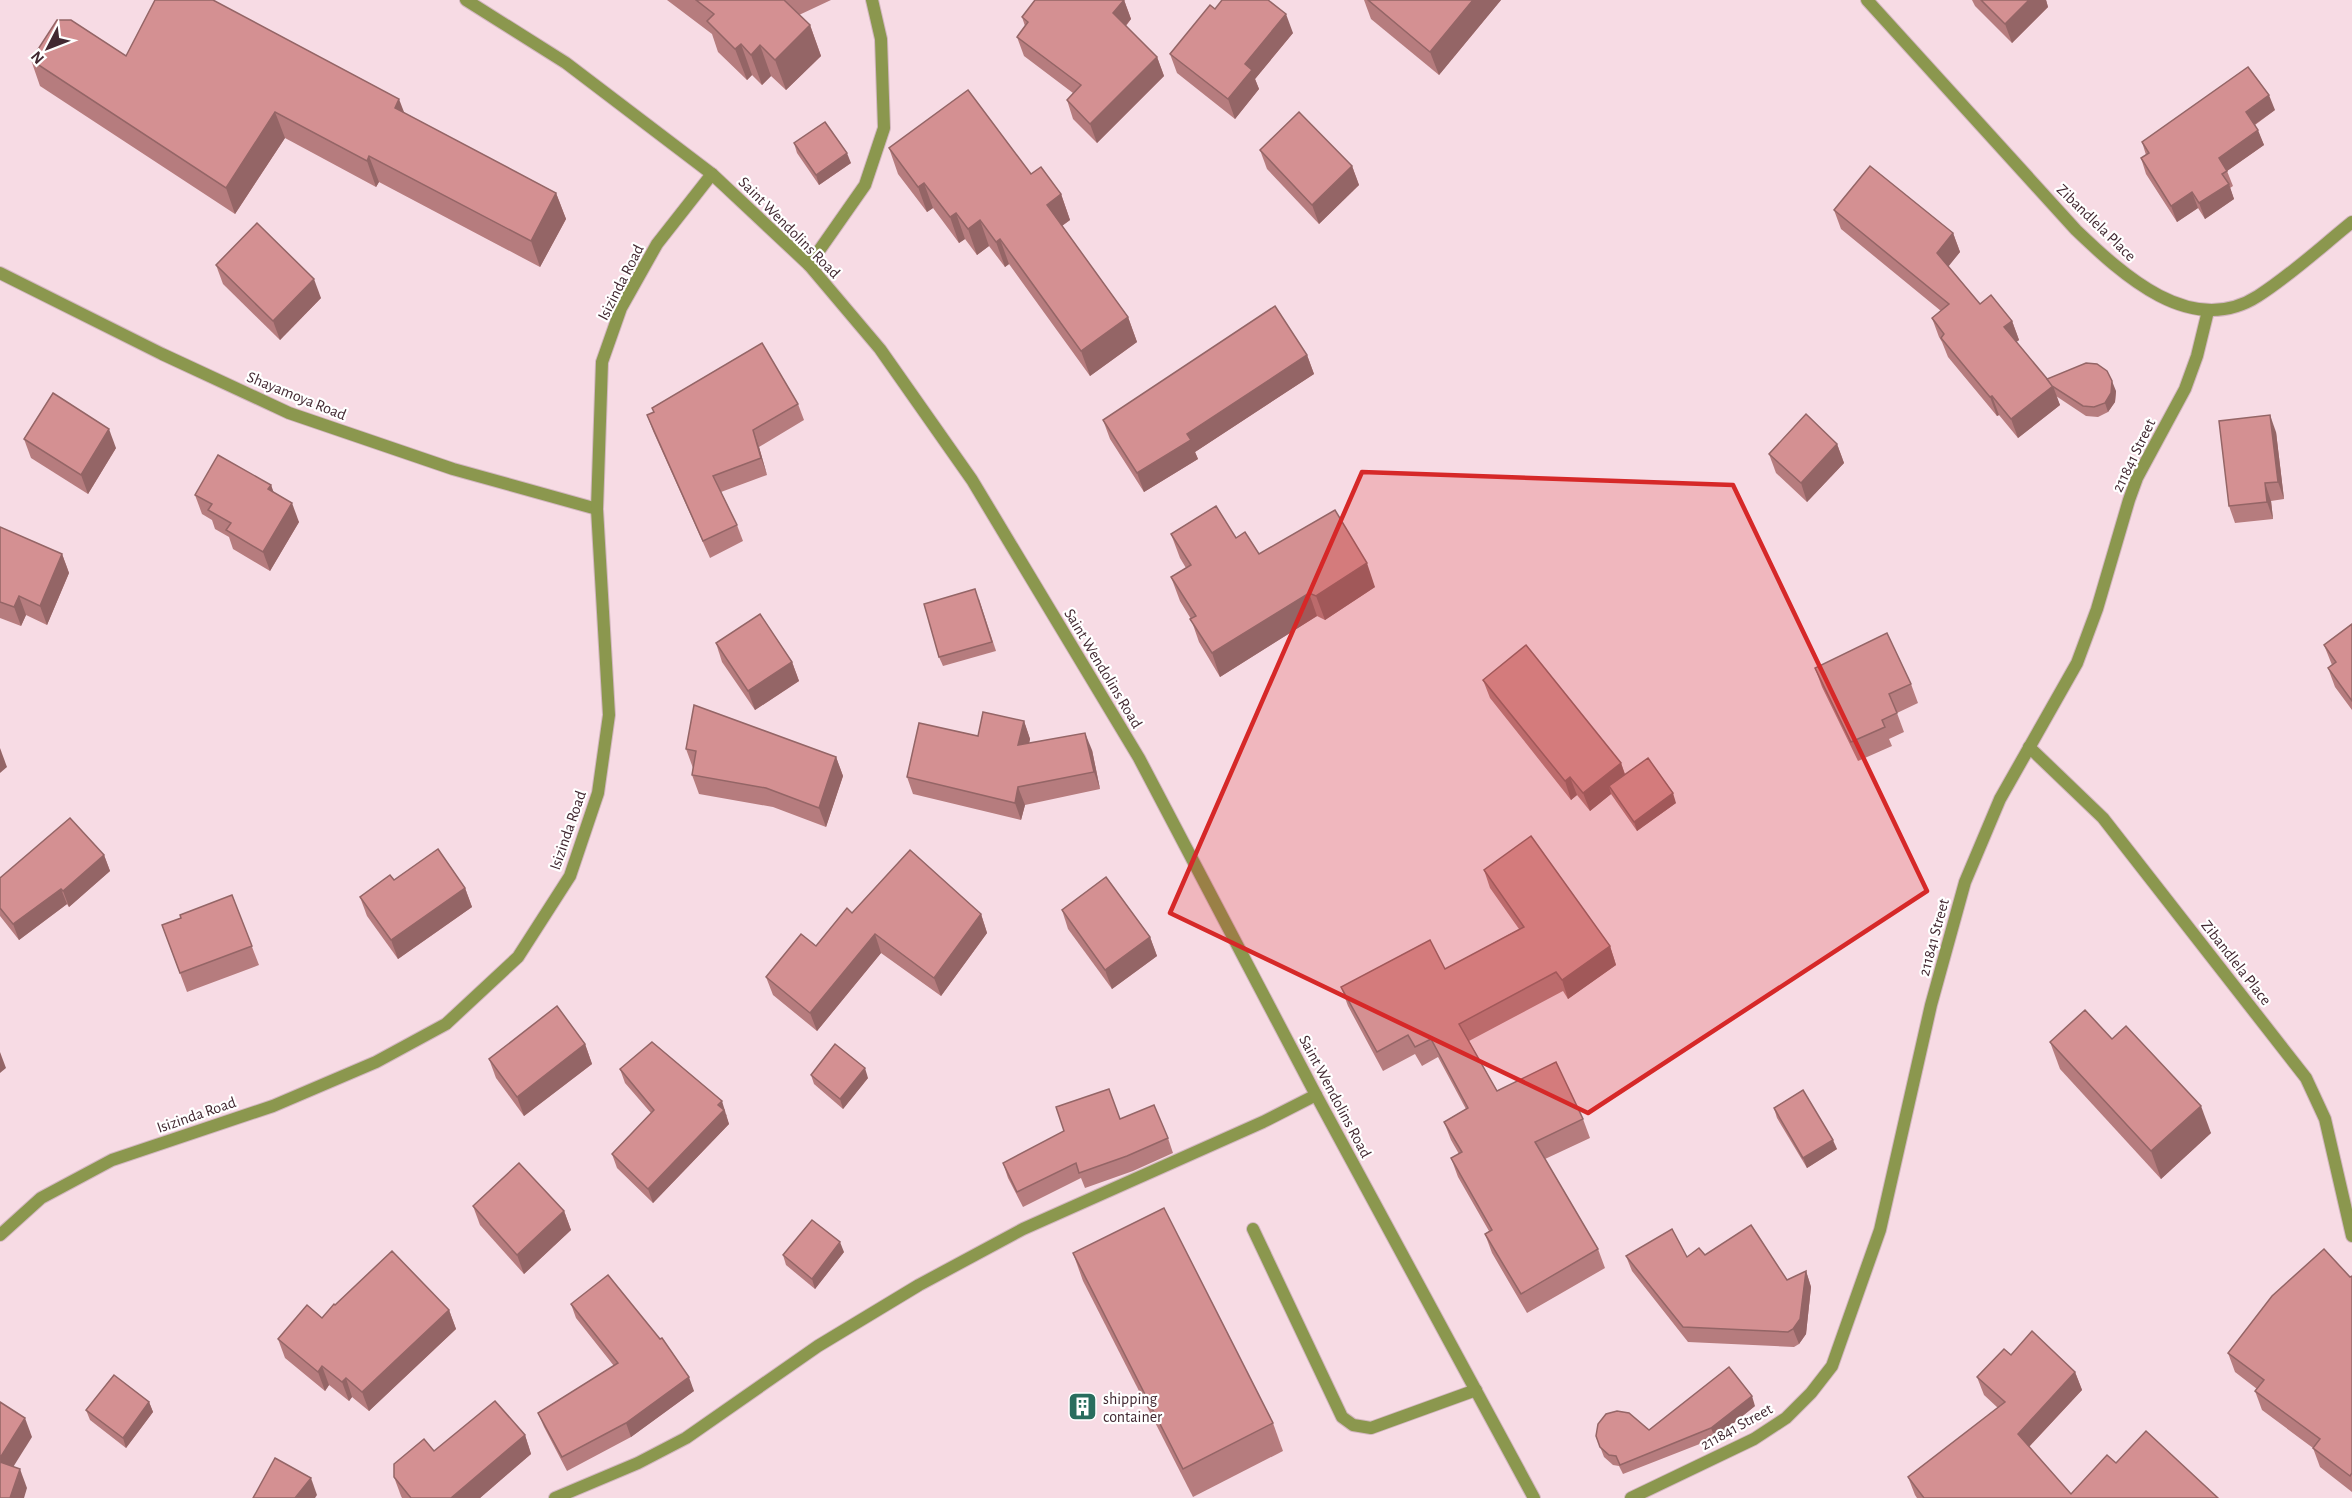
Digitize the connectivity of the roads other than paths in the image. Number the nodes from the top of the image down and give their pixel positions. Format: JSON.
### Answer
{"nodes":[{"id":1,"x":466,"y":0,"type":"edge"},
{"id":2,"x":872,"y":0,"type":"edge"},
{"id":3,"x":1867,"y":0,"type":"edge"},
{"id":4,"x":712,"y":174,"type":"junction"},
{"id":5,"x":2352,"y":222,"type":"edge"},
{"id":6,"x":809,"y":264,"type":"junction"},
{"id":7,"x":0,"y":273,"type":"edge"},
{"id":8,"x":2208,"y":311,"type":"junction"},
{"id":9,"x":597,"y":509,"type":"junction"},
{"id":10,"x":2029,"y":747,"type":"junction"},
{"id":11,"x":1316,"y":1095,"type":"junction"},
{"id":12,"x":1253,"y":1229,"type":"dead end"},
{"id":13,"x":0,"y":1235,"type":"edge"},
{"id":14,"x":2352,"y":1236,"type":"edge"},
{"id":15,"x":1476,"y":1390,"type":"junction"},
{"id":16,"x":555,"y":1498,"type":"edge"},
{"id":17,"x":1534,"y":1498,"type":"edge"},
{"id":18,"x":1631,"y":1498,"type":"edge"}],
"edges":[{"from":1,"to":4,"type":"street","name":"Saint Wendolins Road"},
{"from":2,"to":6,"type":"street"},
{"from":3,"to":8,"type":"street","name":"Zibandlela Place"},
{"from":4,"to":6,"type":"street","name":"Saint Wendolins Road"},
{"from":4,"to":9,"type":"street","name":"Isizinda Road"},
{"from":5,"to":8,"type":"street","name":"Zibandlela Place"},
{"from":6,"to":11,"type":"street","name":"Saint Wendolins Road"},
{"from":7,"to":9,"type":"street","name":"Shayamoya Road"},
{"from":8,"to":10,"type":"street","name":"211841 Street"},
{"from":9,"to":13,"type":"street","name":"Isizinda Road"},
{"from":10,"to":14,"type":"street","name":"Zibandlela Place"},
{"from":10,"to":18,"type":"street","name":"211841 Street"},
{"from":11,"to":15,"type":"street","name":"Saint Wendolins Road"},
{"from":11,"to":16,"type":"street"},
{"from":12,"to":15,"type":"street"},
{"from":15,"to":17,"type":"street","name":"Saint Wendolins Road"}]}
